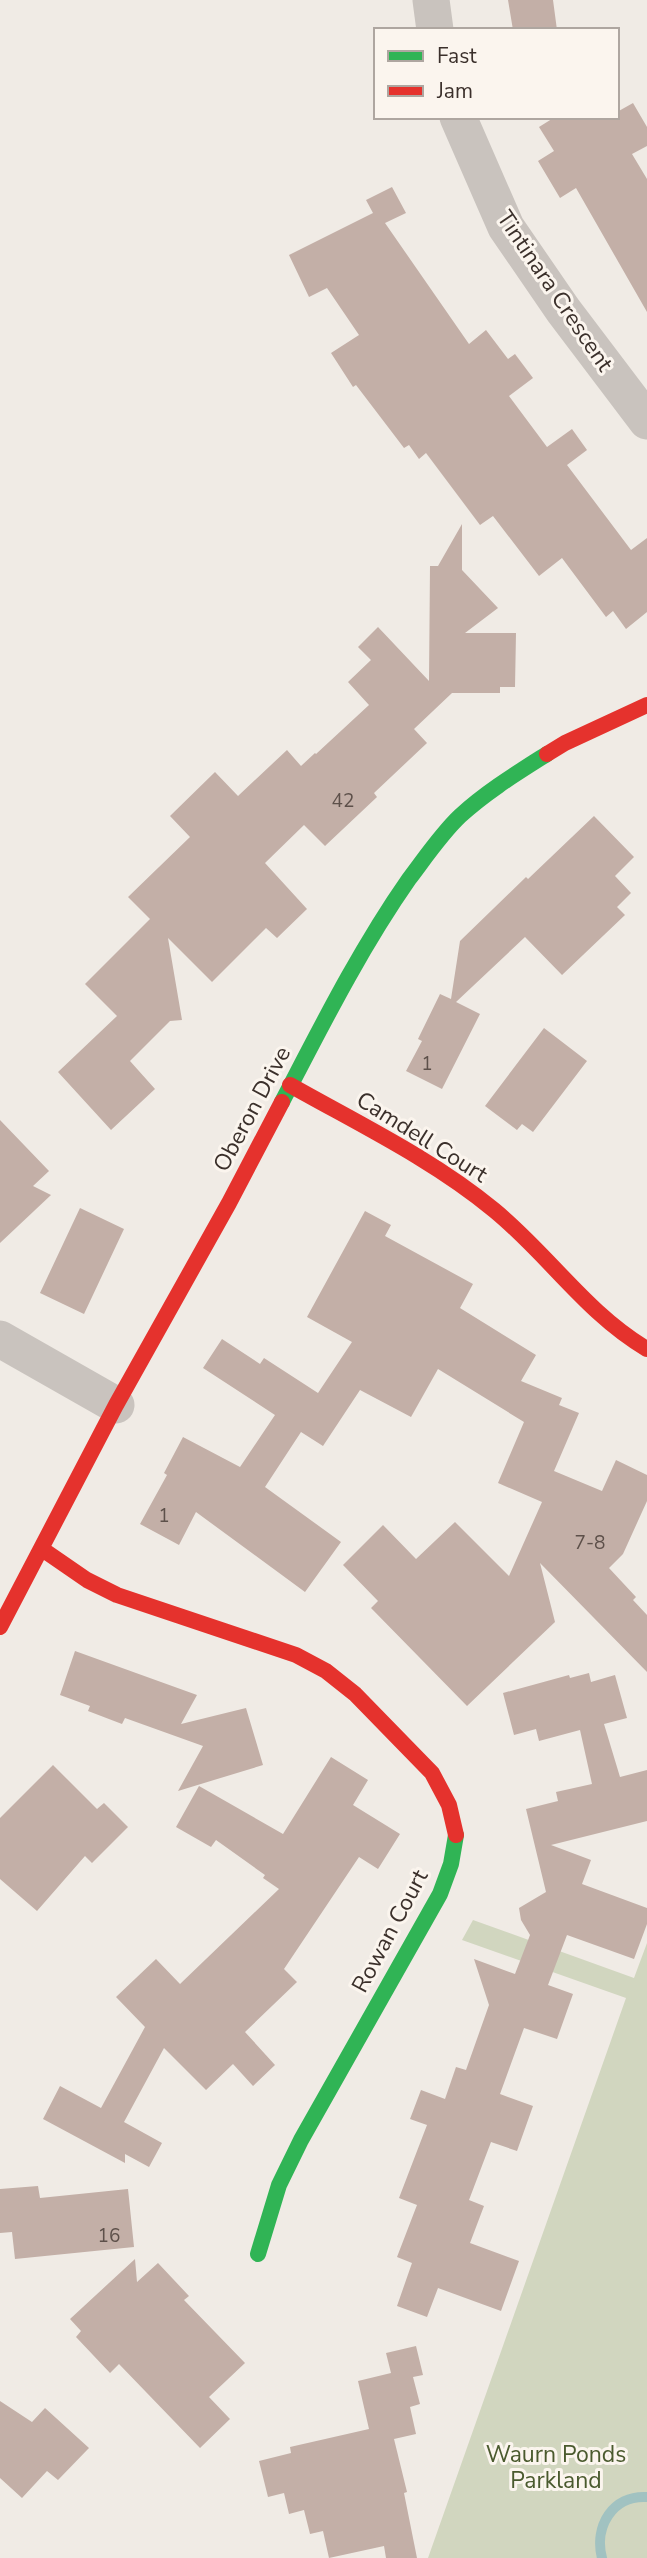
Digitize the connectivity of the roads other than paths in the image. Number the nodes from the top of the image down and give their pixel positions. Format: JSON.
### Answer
{"nodes":[{"id":1,"x":431,"y":0,"type":"edge"},
{"id":2,"x":435,"y":28,"type":"edge"},
{"id":3,"x":459,"y":119,"type":"edge"},
{"id":4,"x":647,"y":421,"type":"edge"},
{"id":5,"x":647,"y":705,"type":"edge"},
{"id":6,"x":290,"y":1085,"type":"junction"},
{"id":7,"x":0,"y":1339,"type":"edge"},
{"id":8,"x":647,"y":1349,"type":"edge"},
{"id":9,"x":116,"y":1405,"type":"junction"},
{"id":10,"x":42,"y":1549,"type":"junction"},
{"id":11,"x":0,"y":1627,"type":"edge"},
{"id":12,"x":258,"y":2254,"type":"dead end"}],
"edges":[{"from":1,"to":2,"type":"street"},
{"from":3,"to":4,"type":"street","name":"Tintinara Crescent"},
{"from":5,"to":6,"type":"street","name":"Oberon Drive"},
{"from":6,"to":8,"type":"street","name":"Camdell Court"},
{"from":6,"to":9,"type":"street","name":"Oberon Drive"},
{"from":7,"to":9,"type":"street"},
{"from":9,"to":10,"type":"street","name":"Oberon Drive"},
{"from":10,"to":11,"type":"street","name":"Oberon Drive"},
{"from":10,"to":12,"type":"street","name":"Rowan Court"}]}
